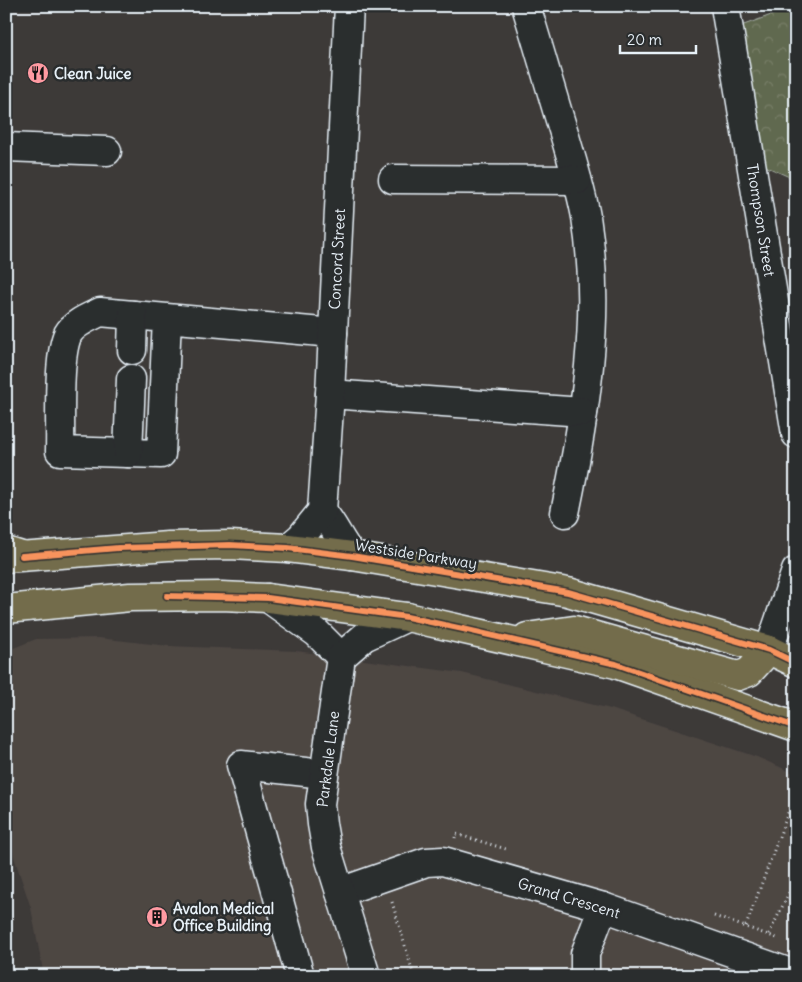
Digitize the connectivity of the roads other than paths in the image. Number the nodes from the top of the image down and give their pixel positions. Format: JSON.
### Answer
{"nodes":[{"id":1,"x":348,"y":6,"type":"edge"},
{"id":2,"x":526,"y":6,"type":"edge"},
{"id":3,"x":726,"y":6,"type":"edge"},
{"id":4,"x":6,"y":146,"type":"edge"},
{"id":5,"x":107,"y":151,"type":"dead end"},
{"id":6,"x":393,"y":179,"type":"dead end"},
{"id":7,"x":577,"y":180,"type":"junction"},
{"id":8,"x":133,"y":315,"type":"junction"},
{"id":9,"x":167,"y":318,"type":"junction"},
{"id":10,"x":333,"y":333,"type":"junction"},
{"id":11,"x":132,"y":350,"type":"dead end"},
{"id":12,"x":131,"y":379,"type":"dead end"},
{"id":13,"x":330,"y":394,"type":"junction"},
{"id":14,"x":583,"y":412,"type":"junction"},
{"id":15,"x":796,"y":434,"type":"edge"},
{"id":16,"x":128,"y":453,"type":"junction"},
{"id":17,"x":322,"y":511,"type":"junction"},
{"id":18,"x":565,"y":513,"type":"dead end"},
{"id":19,"x":288,"y":548,"type":"junction"},
{"id":20,"x":11,"y":555,"type":"edge"},
{"id":21,"x":352,"y":556,"type":"junction"},
{"id":22,"x":796,"y":571,"type":"edge"},
{"id":23,"x":268,"y":598,"type":"junction"},
{"id":24,"x":6,"y":610,"type":"edge"},
{"id":25,"x":407,"y":617,"type":"junction"},
{"id":26,"x":511,"y":640,"type":"junction"},
{"id":27,"x":769,"y":650,"type":"junction"},
{"id":28,"x":341,"y":657,"type":"junction"},
{"id":29,"x":796,"y":663,"type":"edge"},
{"id":30,"x":796,"y":726,"type":"edge"},
{"id":31,"x":324,"y":774,"type":"junction"},
{"id":32,"x":340,"y":892,"type":"junction"},
{"id":33,"x":603,"y":907,"type":"junction"},
{"id":34,"x":796,"y":975,"type":"edge"},
{"id":35,"x":300,"y":976,"type":"edge"},
{"id":36,"x":366,"y":976,"type":"edge"},
{"id":37,"x":585,"y":976,"type":"edge"}],
"edges":[{"from":1,"to":10,"type":"street","name":"Concord Street"},
{"from":2,"to":7,"type":"street"},
{"from":3,"to":15,"type":"street","name":"Thompson Street"},
{"from":4,"to":5,"type":"street"},
{"from":6,"to":7,"type":"street"},
{"from":7,"to":14,"type":"street"},
{"from":8,"to":9,"type":"street"},
{"from":8,"to":11,"type":"street"},
{"from":8,"to":16,"type":"street"},
{"from":9,"to":10,"type":"street"},
{"from":9,"to":16,"type":"street"},
{"from":10,"to":13,"type":"street","name":"Concord Street"},
{"from":12,"to":16,"type":"street"},
{"from":13,"to":14,"type":"street"},
{"from":13,"to":17,"type":"street","name":"Concord Street"},
{"from":14,"to":18,"type":"street"},
{"from":17,"to":19,"type":"street"},
{"from":17,"to":21,"type":"street"},
{"from":19,"to":20,"type":"main road","name":"Westside Parkway"},
{"from":19,"to":21,"type":"main road","name":"Westside Parkway"},
{"from":21,"to":27,"type":"main road","name":"Westside Parkway"},
{"from":22,"to":27,"type":"street"},
{"from":23,"to":24,"type":"main road"},
{"from":23,"to":25,"type":"main road"},
{"from":23,"to":28,"type":"street"},
{"from":25,"to":26,"type":"main road"},
{"from":25,"to":28,"type":"street"},
{"from":26,"to":27,"type":"main road"},
{"from":26,"to":30,"type":"main road"},
{"from":27,"to":29,"type":"main road","name":"Westside Parkway"},
{"from":28,"to":31,"type":"street","name":"Parkdale Lane"},
{"from":31,"to":32,"type":"street","name":"Parkdale Lane"},
{"from":31,"to":35,"type":"street"},
{"from":32,"to":33,"type":"street","name":"Grand Crescent"},
{"from":32,"to":36,"type":"street","name":"Parkdale Lane"},
{"from":33,"to":34,"type":"street","name":"Grand Crescent"},
{"from":33,"to":37,"type":"street"}]}
